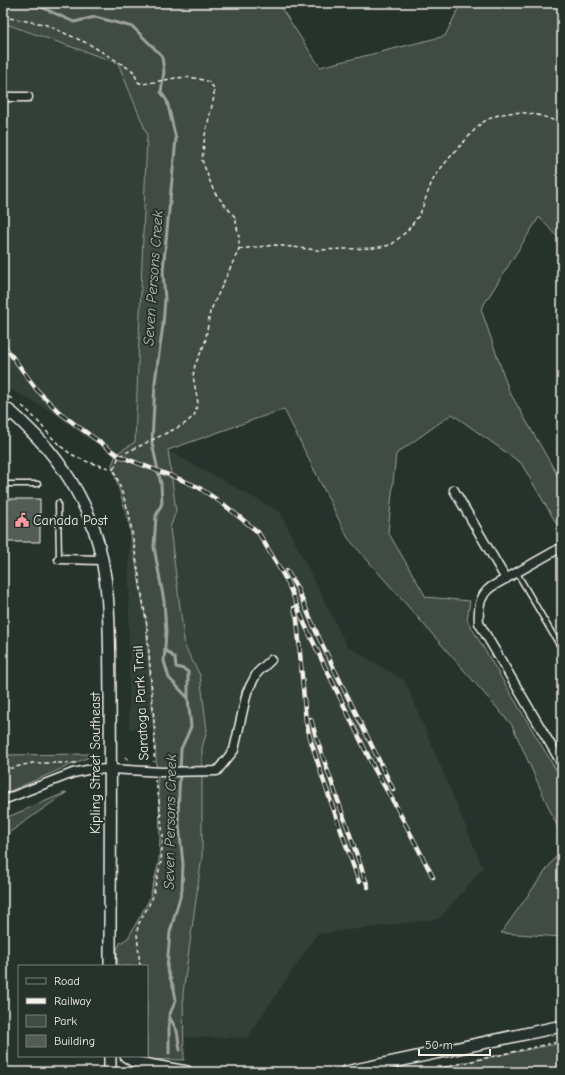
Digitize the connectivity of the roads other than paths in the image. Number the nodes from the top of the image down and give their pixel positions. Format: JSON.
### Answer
{"nodes":[{"id":1,"x":3,"y":98,"type":"edge"},
{"id":2,"x":28,"y":98,"type":"dead end"},
{"id":3,"x":3,"y":407,"type":"edge"},
{"id":4,"x":15,"y":415,"type":"junction"},
{"id":5,"x":3,"y":423,"type":"edge"},
{"id":6,"x":3,"y":484,"type":"edge"},
{"id":7,"x":38,"y":484,"type":"dead end"},
{"id":8,"x":454,"y":490,"type":"dead end"},
{"id":9,"x":58,"y":503,"type":"dead end"},
{"id":10,"x":562,"y":547,"type":"edge"},
{"id":11,"x":59,"y":559,"type":"joint"},
{"id":12,"x":101,"y":560,"type":"junction"},
{"id":13,"x":516,"y":573,"type":"junction"},
{"id":14,"x":506,"y":579,"type":"junction"},
{"id":15,"x":562,"y":650,"type":"edge"},
{"id":16,"x":271,"y":660,"type":"dead end"},
{"id":17,"x":562,"y":764,"type":"edge"},
{"id":18,"x":111,"y":768,"type":"junction"},
{"id":19,"x":3,"y":800,"type":"edge"},
{"id":20,"x":110,"y":965,"type":"edge"},
{"id":21,"x":562,"y":1026,"type":"edge"},
{"id":22,"x":110,"y":1057,"type":"edge"},
{"id":23,"x":128,"y":1057,"type":"edge"},
{"id":24,"x":110,"y":1072,"type":"edge"},
{"id":25,"x":187,"y":1072,"type":"edge"},
{"id":26,"x":346,"y":1072,"type":"edge"}],
"edges":[{"from":1,"to":2,"type":"street"},
{"from":3,"to":4,"type":"street","name":"Kipling Street Southeast"},
{"from":4,"to":5,"type":"lane"},
{"from":4,"to":12,"type":"street","name":"Kipling Street Southeast"},
{"from":6,"to":7,"type":"lane"},
{"from":8,"to":14,"type":"street"},
{"from":9,"to":11,"type":"lane"},
{"from":10,"to":13,"type":"street"},
{"from":11,"to":12,"type":"street"},
{"from":12,"to":18,"type":"street","name":"Kipling Street Southeast"},
{"from":13,"to":14,"type":"street"},
{"from":13,"to":15,"type":"lane"},
{"from":14,"to":17,"type":"street"},
{"from":16,"to":18,"type":"street"},
{"from":18,"to":19,"type":"street"},
{"from":18,"to":20,"type":"street","name":"Kipling Street Southeast"},
{"from":21,"to":26,"type":"street"},
{"from":22,"to":24,"type":"street"},
{"from":23,"to":25,"type":"street"}]}
